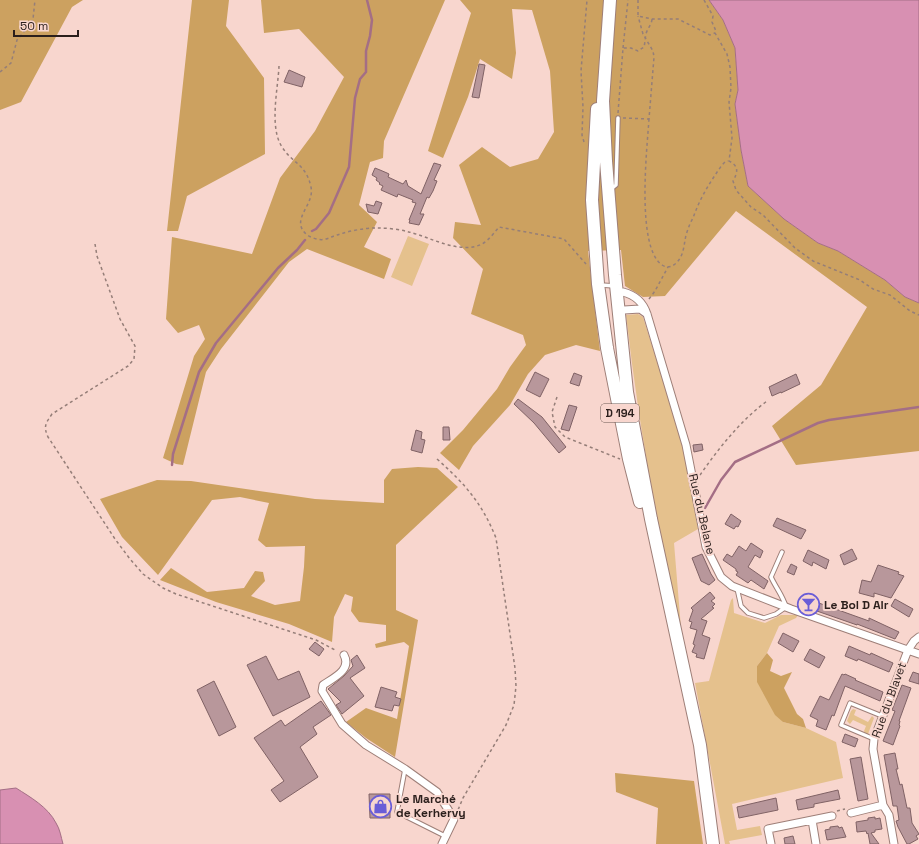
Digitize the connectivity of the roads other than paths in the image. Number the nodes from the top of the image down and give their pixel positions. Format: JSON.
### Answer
{"nodes":[{"id":1,"x":609,"y":0,"type":"edge"},
{"id":2,"x":618,"y":118,"type":"road end"},
{"id":3,"x":608,"y":191,"type":"junction"},
{"id":4,"x":598,"y":284,"type":"junction"},
{"id":5,"x":620,"y":289,"type":"junction"},
{"id":6,"x":624,"y":310,"type":"dead end"},
{"id":7,"x":647,"y":314,"type":"junction"},
{"id":8,"x":782,"y":552,"type":"dead end"},
{"id":9,"x":737,"y":588,"type":"junction"},
{"id":10,"x":786,"y":607,"type":"junction"},
{"id":11,"x":919,"y":636,"type":"edge"},
{"id":12,"x":908,"y":650,"type":"junction"},
{"id":13,"x":919,"y":654,"type":"edge"},
{"id":14,"x":344,"y":655,"type":"road end"},
{"id":15,"x":882,"y":716,"type":"junction"},
{"id":16,"x":874,"y":739,"type":"junction"},
{"id":17,"x":405,"y":769,"type":"junction"},
{"id":18,"x":883,"y":805,"type":"junction"},
{"id":19,"x":851,"y":813,"type":"road end"},
{"id":20,"x":832,"y":816,"type":"road end"},
{"id":21,"x":710,"y":820,"type":"junction"},
{"id":22,"x":812,"y":820,"type":"junction"},
{"id":23,"x":445,"y":836,"type":"junction"},
{"id":24,"x":442,"y":844,"type":"edge"},
{"id":25,"x":713,"y":844,"type":"edge"},
{"id":26,"x":771,"y":844,"type":"edge"},
{"id":27,"x":816,"y":844,"type":"edge"},
{"id":28,"x":894,"y":844,"type":"edge"}],
"edges":[{"from":1,"to":3,"type":"main road","number":"D 194"},
{"from":1,"to":4,"type":"main road","number":"D 194"},
{"from":2,"to":3,"type":"lane"},
{"from":3,"to":5,"type":"main road","number":"D 194"},
{"from":4,"to":5,"type":"lane"},
{"from":4,"to":21,"type":"main road","number":"D 194"},
{"from":5,"to":7,"type":"street","name":"Rue du Belane"},
{"from":5,"to":21,"type":"main road","number":"D 194"},
{"from":6,"to":7,"type":"street"},
{"from":7,"to":9,"type":"street","name":"Rue du Belane"},
{"from":8,"to":10,"type":"lane"},
{"from":9,"to":10,"type":"street","name":"Rue du Belane"},
{"from":9,"to":10,"type":"lane"},
{"from":10,"to":12,"type":"street","name":"Rue du Belane"},
{"from":11,"to":12,"type":"street","name":"Rue du Blavet"},
{"from":12,"to":13,"type":"street","name":"Rue du Belane"},
{"from":12,"to":15,"type":"street","name":"Rue du Blavet"},
{"from":14,"to":17,"type":"street"},
{"from":15,"to":16,"type":"street","name":"Rue du Blavet"},
{"from":15,"to":16,"type":"lane"},
{"from":16,"to":18,"type":"street","name":"Rue du Blavet"},
{"from":17,"to":23,"type":"street"},
{"from":17,"to":23,"type":"lane"},
{"from":18,"to":19,"type":"street"},
{"from":18,"to":28,"type":"street","name":"Rue du Blavet"},
{"from":20,"to":22,"type":"street"},
{"from":21,"to":25,"type":"main road","number":"D 194"},
{"from":22,"to":26,"type":"street"},
{"from":22,"to":27,"type":"street"},
{"from":23,"to":24,"type":"street"}]}
